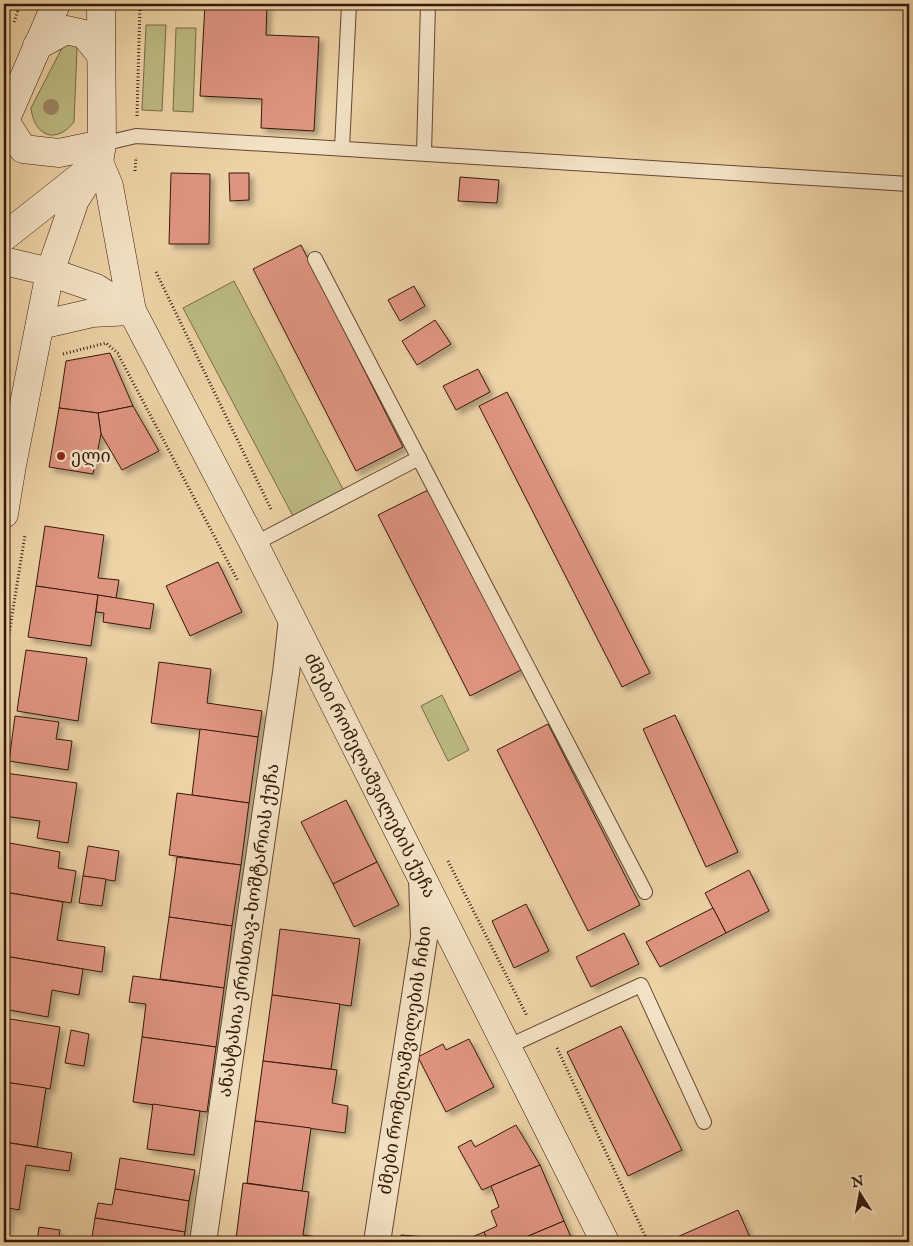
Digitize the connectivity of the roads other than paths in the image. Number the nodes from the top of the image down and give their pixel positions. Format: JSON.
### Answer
{"nodes":[{"id":1,"x":56,"y":4,"type":"edge"},
{"id":2,"x":101,"y":4,"type":"edge"},
{"id":3,"x":349,"y":4,"type":"edge"},
{"id":4,"x":428,"y":4,"type":"edge"},
{"id":5,"x":37,"y":46,"type":"junction"},
{"id":6,"x":101,"y":55,"type":"junction"},
{"id":7,"x":4,"y":124,"type":"edge"},
{"id":8,"x":342,"y":148,"type":"junction"},
{"id":9,"x":100,"y":153,"type":"junction"},
{"id":10,"x":424,"y":153,"type":"junction"},
{"id":11,"x":909,"y":184,"type":"edge"},
{"id":12,"x":4,"y":237,"type":"edge"},
{"id":13,"x":315,"y":259,"type":"dead end"},
{"id":14,"x":4,"y":261,"type":"edge"},
{"id":15,"x":50,"y":272,"type":"junction"},
{"id":16,"x":132,"y":311,"type":"junction"},
{"id":17,"x":40,"y":324,"type":"junction"},
{"id":18,"x":419,"y":458,"type":"junction"},
{"id":19,"x":15,"y":521,"type":"edge"},
{"id":20,"x":254,"y":544,"type":"junction"},
{"id":21,"x":292,"y":619,"type":"junction"},
{"id":22,"x":422,"y":877,"type":"junction"},
{"id":23,"x":645,"y":892,"type":"dead end"},
{"id":24,"x":507,"y":1046,"type":"junction"},
{"id":25,"x":704,"y":1122,"type":"dead end"},
{"id":26,"x":202,"y":1242,"type":"edge"},
{"id":27,"x":377,"y":1242,"type":"edge"},
{"id":28,"x":605,"y":1242,"type":"edge"}],
"edges":[{"from":1,"to":5,"type":"street"},
{"from":2,"to":6,"type":"street"},
{"from":3,"to":8,"type":"lane"},
{"from":4,"to":10,"type":"lane"},
{"from":5,"to":6,"type":"street"},
{"from":5,"to":7,"type":"street"},
{"from":6,"to":9,"type":"street"},
{"from":7,"to":9,"type":"street"},
{"from":8,"to":9,"type":"lane"},
{"from":8,"to":10,"type":"lane"},
{"from":9,"to":12,"type":"street"},
{"from":9,"to":15,"type":"street"},
{"from":9,"to":16,"type":"street","name":"ძმები რომელაშვილების ქუჩა"},
{"from":10,"to":11,"type":"lane"},
{"from":13,"to":18,"type":"lane"},
{"from":14,"to":15,"type":"street","name":"ძმები რომელაშვილების ქუჩა"},
{"from":15,"to":16,"type":"street","name":"ძმები რომელაშვილების ქუჩა"},
{"from":15,"to":17,"type":"street"},
{"from":16,"to":17,"type":"street"},
{"from":16,"to":20,"type":"street","name":"ძმები რომელაშვილების ქუჩა"},
{"from":17,"to":19,"type":"street"},
{"from":18,"to":20,"type":"lane"},
{"from":18,"to":23,"type":"lane"},
{"from":20,"to":21,"type":"street","name":"ძმები რომელაშვილების ქუჩა"},
{"from":21,"to":22,"type":"street","name":"ძმები რომელაშვილების ქუჩა"},
{"from":21,"to":26,"type":"street","name":"ანასტასია ერისთავ-ხოშტარიას ქუჩა"},
{"from":22,"to":24,"type":"street","name":"ძმები რომელაშვილების ქუჩა"},
{"from":22,"to":27,"type":"street","name":"ძმები რომელაშვილების ჩიხი"},
{"from":24,"to":25,"type":"lane"},
{"from":24,"to":28,"type":"street","name":"ძმები რომელაშვილების ქუჩა"}]}
